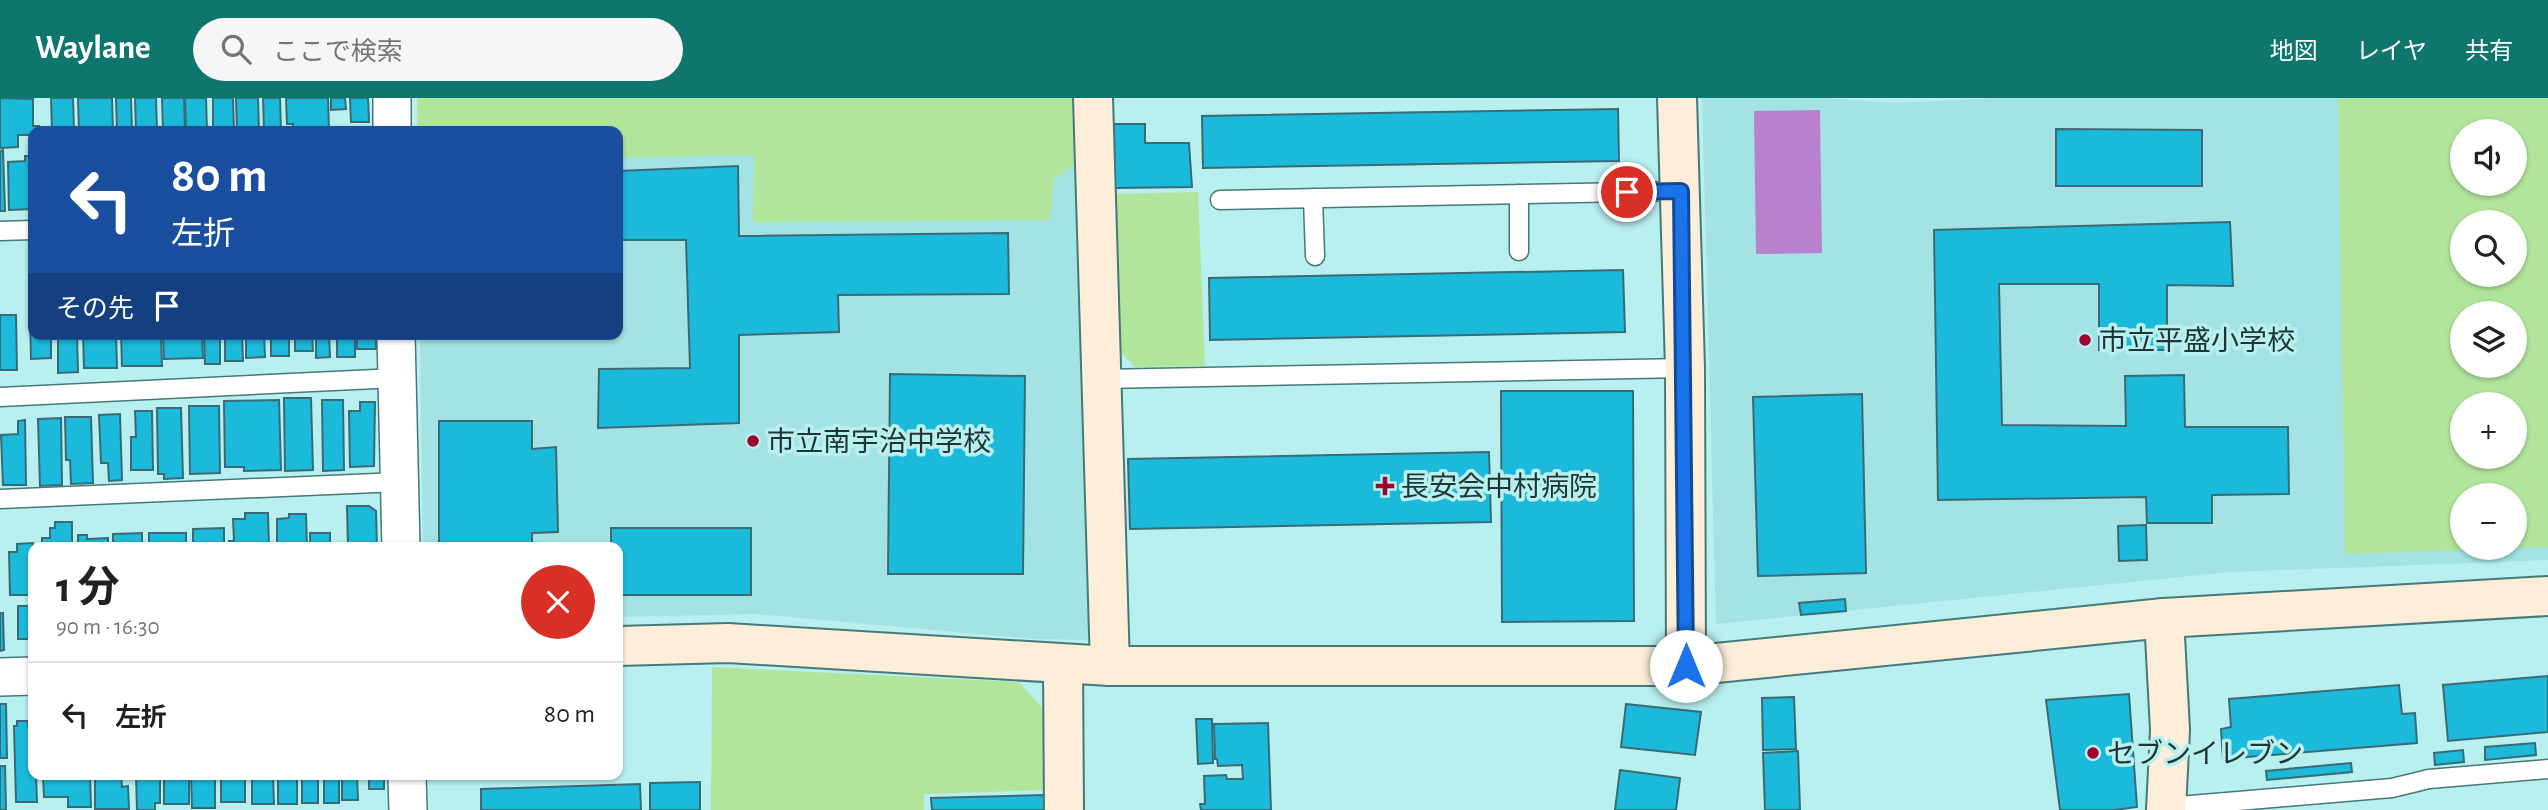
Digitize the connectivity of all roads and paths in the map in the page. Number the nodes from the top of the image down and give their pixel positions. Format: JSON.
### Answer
{"nodes":[{"id":1,"x":392,"y":98,"type":"edge"},
{"id":2,"x":1093,"y":98,"type":"edge"},
{"id":3,"x":1678,"y":98,"type":"edge"},
{"id":4,"x":392,"y":126,"type":"edge"},
{"id":5,"x":1681,"y":191,"type":"junction"},
{"id":6,"x":1519,"y":194,"type":"junction"},
{"id":7,"x":1313,"y":198,"type":"junction"},
{"id":8,"x":1220,"y":200,"type":"dead end"},
{"id":9,"x":28,"y":230,"type":"edge"},
{"id":10,"x":0,"y":231,"type":"edge"},
{"id":11,"x":1519,"y":251,"type":"dead end"},
{"id":12,"x":1315,"y":256,"type":"dead end"},
{"id":13,"x":396,"y":340,"type":"edge"},
{"id":14,"x":1685,"y":368,"type":"junction"},
{"id":15,"x":397,"y":378,"type":"junction"},
{"id":16,"x":1101,"y":379,"type":"junction"},
{"id":17,"x":0,"y":397,"type":"edge"},
{"id":18,"x":399,"y":482,"type":"junction"},
{"id":19,"x":0,"y":499,"type":"edge"},
{"id":20,"x":401,"y":542,"type":"edge"},
{"id":21,"x":2548,"y":596,"type":"edge"},
{"id":22,"x":2164,"y":618,"type":"junction"},
{"id":23,"x":623,"y":646,"type":"edge"},
{"id":24,"x":1063,"y":665,"type":"junction"},
{"id":25,"x":1110,"y":666,"type":"junction"},
{"id":26,"x":1686,"y":666,"type":"junction"},
{"id":27,"x":28,"y":676,"type":"edge"},
{"id":28,"x":0,"y":677,"type":"edge"},
{"id":29,"x":2548,"y":769,"type":"edge"},
{"id":30,"x":407,"y":780,"type":"edge"},
{"id":31,"x":2166,"y":809,"type":"edge"},
{"id":32,"x":408,"y":810,"type":"edge"},
{"id":33,"x":1064,"y":810,"type":"edge"}],
"edges":[{"from":1,"to":4,"type":"street"},
{"from":2,"to":16,"type":"street"},
{"from":3,"to":5,"type":"street"},
{"from":5,"to":6,"type":"lane"},
{"from":5,"to":14,"type":"street"},
{"from":6,"to":7,"type":"lane"},
{"from":6,"to":11,"type":"lane"},
{"from":7,"to":8,"type":"lane"},
{"from":7,"to":12,"type":"lane"},
{"from":9,"to":10,"type":"lane"},
{"from":13,"to":15,"type":"street"},
{"from":14,"to":16,"type":"lane"},
{"from":14,"to":26,"type":"street"},
{"from":15,"to":17,"type":"lane"},
{"from":15,"to":18,"type":"street"},
{"from":16,"to":25,"type":"street"},
{"from":18,"to":19,"type":"lane"},
{"from":18,"to":20,"type":"street"},
{"from":21,"to":22,"type":"street"},
{"from":22,"to":26,"type":"street"},
{"from":22,"to":31,"type":"street"},
{"from":23,"to":24,"type":"street"},
{"from":24,"to":25,"type":"street"},
{"from":24,"to":33,"type":"street"},
{"from":25,"to":26,"type":"street"},
{"from":27,"to":28,"type":"street"},
{"from":29,"to":31,"type":"lane"},
{"from":30,"to":32,"type":"street"}]}
